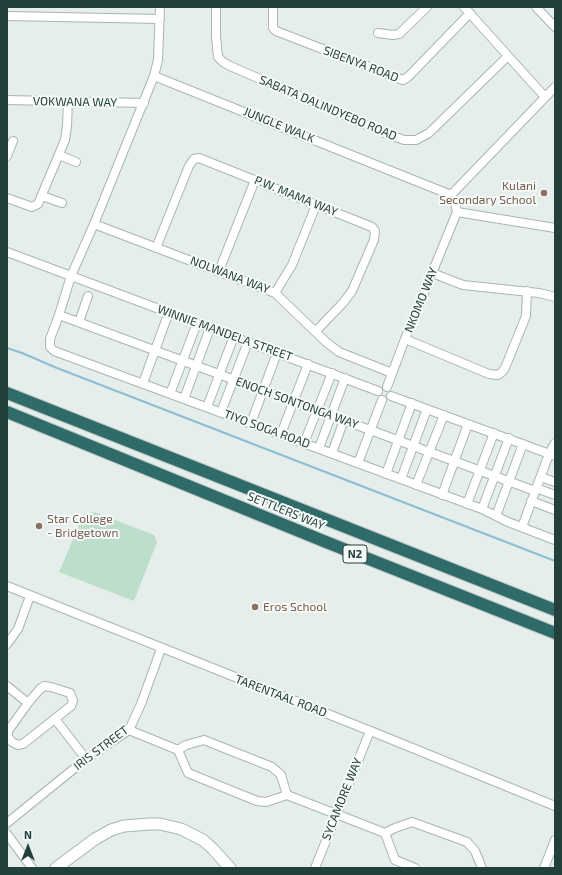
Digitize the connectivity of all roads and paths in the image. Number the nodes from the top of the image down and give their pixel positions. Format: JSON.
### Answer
{"nodes":[{"id":1,"x":160,"y":7,"type":"edge"},
{"id":2,"x":216,"y":7,"type":"edge"},
{"id":3,"x":273,"y":7,"type":"edge"},
{"id":4,"x":427,"y":7,"type":"edge"},
{"id":5,"x":536,"y":7,"type":"edge"},
{"id":6,"x":467,"y":10,"type":"edge"},
{"id":7,"x":7,"y":16,"type":"edge"},
{"id":8,"x":160,"y":19,"type":"junction"},
{"id":9,"x":555,"y":27,"type":"edge"},
{"id":10,"x":378,"y":33,"type":"dead end"},
{"id":11,"x":508,"y":56,"type":"junction"},
{"id":12,"x":154,"y":76,"type":"junction"},
{"id":13,"x":555,"y":87,"type":"edge"},
{"id":14,"x":545,"y":97,"type":"junction"},
{"id":15,"x":7,"y":100,"type":"edge"},
{"id":16,"x":68,"y":101,"type":"junction"},
{"id":17,"x":144,"y":103,"type":"junction"},
{"id":18,"x":13,"y":141,"type":"dead end"},
{"id":19,"x":59,"y":155,"type":"junction"},
{"id":20,"x":7,"y":156,"type":"edge"},
{"id":21,"x":76,"y":162,"type":"dead end"},
{"id":22,"x":255,"y":180,"type":"junction"},
{"id":23,"x":451,"y":195,"type":"junction"},
{"id":24,"x":42,"y":196,"type":"junction"},
{"id":25,"x":7,"y":198,"type":"edge"},
{"id":26,"x":62,"y":203,"type":"dead end"},
{"id":27,"x":316,"y":205,"type":"junction"},
{"id":28,"x":457,"y":212,"type":"junction"},
{"id":29,"x":94,"y":224,"type":"junction"},
{"id":30,"x":555,"y":228,"type":"edge"},
{"id":31,"x":156,"y":248,"type":"junction"},
{"id":32,"x":7,"y":252,"type":"edge"},
{"id":33,"x":219,"y":271,"type":"junction"},
{"id":34,"x":432,"y":273,"type":"junction"},
{"id":35,"x":71,"y":276,"type":"junction"},
{"id":36,"x":527,"y":291,"type":"junction"},
{"id":37,"x":275,"y":293,"type":"junction"},
{"id":38,"x":88,"y":296,"type":"dead end"},
{"id":39,"x":555,"y":297,"type":"edge"},
{"id":40,"x":169,"y":312,"type":"junction"},
{"id":41,"x":59,"y":315,"type":"junction"},
{"id":42,"x":79,"y":322,"type":"junction"},
{"id":43,"x":197,"y":322,"type":"junction"},
{"id":44,"x":210,"y":328,"type":"junction"},
{"id":45,"x":316,"y":331,"type":"junction"},
{"id":46,"x":234,"y":336,"type":"junction"},
{"id":47,"x":405,"y":339,"type":"junction"},
{"id":48,"x":248,"y":342,"type":"junction"},
{"id":49,"x":155,"y":351,"type":"junction"},
{"id":50,"x":277,"y":352,"type":"junction"},
{"id":51,"x":182,"y":361,"type":"junction"},
{"id":52,"x":308,"y":364,"type":"junction"},
{"id":53,"x":196,"y":366,"type":"junction"},
{"id":54,"x":332,"y":373,"type":"junction"},
{"id":55,"x":220,"y":374,"type":"junction"},
{"id":56,"x":392,"y":374,"type":"junction"},
{"id":57,"x":345,"y":378,"type":"junction"},
{"id":58,"x":234,"y":380,"type":"junction"},
{"id":59,"x":143,"y":383,"type":"junction"},
{"id":60,"x":387,"y":387,"type":"junction"},
{"id":61,"x":263,"y":391,"type":"junction"},
{"id":62,"x":378,"y":391,"type":"junction"},
{"id":63,"x":7,"y":393,"type":"edge"},
{"id":64,"x":170,"y":394,"type":"junction"},
{"id":65,"x":391,"y":396,"type":"junction"},
{"id":66,"x":184,"y":399,"type":"junction"},
{"id":67,"x":382,"y":400,"type":"junction"},
{"id":68,"x":293,"y":402,"type":"junction"},
{"id":69,"x":412,"y":403,"type":"junction"},
{"id":70,"x":207,"y":407,"type":"junction"},
{"id":71,"x":427,"y":409,"type":"junction"},
{"id":72,"x":317,"y":410,"type":"junction"},
{"id":73,"x":7,"y":412,"type":"edge"},
{"id":74,"x":221,"y":412,"type":"junction"},
{"id":75,"x":444,"y":414,"type":"junction"},
{"id":76,"x":331,"y":416,"type":"junction"},
{"id":77,"x":344,"y":420,"type":"junction"},
{"id":78,"x":251,"y":424,"type":"junction"},
{"id":79,"x":468,"y":424,"type":"junction"},
{"id":80,"x":371,"y":430,"type":"junction"},
{"id":81,"x":494,"y":433,"type":"junction"},
{"id":82,"x":280,"y":434,"type":"junction"},
{"id":83,"x":509,"y":438,"type":"junction"},
{"id":84,"x":398,"y":440,"type":"junction"},
{"id":85,"x":304,"y":443,"type":"junction"},
{"id":86,"x":555,"y":443,"type":"edge"},
{"id":87,"x":523,"y":444,"type":"junction"},
{"id":88,"x":413,"y":446,"type":"junction"},
{"id":89,"x":319,"y":448,"type":"junction"},
{"id":90,"x":429,"y":452,"type":"junction"},
{"id":91,"x":332,"y":453,"type":"junction"},
{"id":92,"x":552,"y":455,"type":"edge"},
{"id":93,"x":454,"y":461,"type":"junction"},
{"id":94,"x":358,"y":463,"type":"junction"},
{"id":95,"x":480,"y":471,"type":"junction"},
{"id":96,"x":386,"y":474,"type":"junction"},
{"id":97,"x":494,"y":476,"type":"junction"},
{"id":98,"x":541,"y":477,"type":"junction"},
{"id":99,"x":401,"y":479,"type":"junction"},
{"id":100,"x":509,"y":481,"type":"junction"},
{"id":101,"x":555,"y":482,"type":"edge"},
{"id":102,"x":416,"y":485,"type":"junction"},
{"id":103,"x":536,"y":490,"type":"junction"},
{"id":104,"x":442,"y":495,"type":"junction"},
{"id":105,"x":555,"y":495,"type":"edge"},
{"id":106,"x":531,"y":501,"type":"junction"},
{"id":107,"x":467,"y":504,"type":"junction"},
{"id":108,"x":482,"y":509,"type":"junction"},
{"id":109,"x":555,"y":510,"type":"edge"},
{"id":110,"x":496,"y":516,"type":"junction"},
{"id":111,"x":522,"y":527,"type":"junction"},
{"id":112,"x":555,"y":540,"type":"edge"},
{"id":113,"x":7,"y":586,"type":"edge"},
{"id":114,"x":30,"y":596,"type":"junction"},
{"id":115,"x":555,"y":610,"type":"edge"},
{"id":116,"x":555,"y":633,"type":"edge"},
{"id":117,"x":7,"y":644,"type":"edge"},
{"id":118,"x":161,"y":648,"type":"junction"},
{"id":119,"x":7,"y":686,"type":"edge"},
{"id":120,"x":28,"y":703,"type":"junction"},
{"id":121,"x":55,"y":719,"type":"junction"},
{"id":122,"x":129,"y":730,"type":"junction"},
{"id":123,"x":370,"y":731,"type":"junction"},
{"id":124,"x":178,"y":750,"type":"junction"},
{"id":125,"x":86,"y":759,"type":"junction"},
{"id":126,"x":287,"y":794,"type":"junction"},
{"id":127,"x":555,"y":806,"type":"edge"},
{"id":128,"x":337,"y":814,"type":"junction"},
{"id":129,"x":7,"y":823,"type":"edge"},
{"id":130,"x":385,"y":833,"type":"junction"},
{"id":131,"x":7,"y":834,"type":"edge"},
{"id":132,"x":555,"y":840,"type":"edge"},
{"id":133,"x":32,"y":868,"type":"edge"},
{"id":134,"x":56,"y":868,"type":"edge"},
{"id":135,"x":230,"y":868,"type":"edge"},
{"id":136,"x":315,"y":868,"type":"edge"},
{"id":137,"x":415,"y":868,"type":"edge"},
{"id":138,"x":482,"y":868,"type":"edge"},
{"id":139,"x":544,"y":868,"type":"edge"}],
"edges":[{"from":1,"to":8,"type":"street"},
{"from":2,"to":11,"type":"street","name":"SABATA DALINDYEBO ROAD"},
{"from":3,"to":6,"type":"street","name":"SIBENYA ROAD"},
{"from":4,"to":10,"type":"street"},
{"from":5,"to":9,"type":"street"},
{"from":6,"to":11,"type":"street"},
{"from":7,"to":8,"type":"street"},
{"from":8,"to":12,"type":"street"},
{"from":11,"to":14,"type":"street"},
{"from":12,"to":17,"type":"street"},
{"from":12,"to":23,"type":"street","name":"JUNGLE WALK"},
{"from":13,"to":14,"type":"street"},
{"from":14,"to":23,"type":"street"},
{"from":15,"to":16,"type":"street","name":"VOKWANA WAY"},
{"from":16,"to":17,"type":"street","name":"VOKWANA WAY"},
{"from":16,"to":19,"type":"street"},
{"from":17,"to":29,"type":"street"},
{"from":18,"to":20,"type":"street"},
{"from":19,"to":21,"type":"street"},
{"from":19,"to":24,"type":"street"},
{"from":22,"to":27,"type":"street","name":"P.W. MAMA WAY"},
{"from":22,"to":31,"type":"street","name":"P.W. MAMA WAY"},
{"from":22,"to":33,"type":"street"},
{"from":23,"to":28,"type":"street"},
{"from":24,"to":25,"type":"street"},
{"from":24,"to":26,"type":"street"},
{"from":27,"to":37,"type":"street"},
{"from":27,"to":45,"type":"street","name":"P.W. MAMA WAY"},
{"from":28,"to":30,"type":"street"},
{"from":28,"to":34,"type":"street","name":"NKOMO WAY"},
{"from":29,"to":31,"type":"street","name":"NOLWANA WAY"},
{"from":29,"to":35,"type":"street"},
{"from":31,"to":33,"type":"street","name":"NOLWANA WAY"},
{"from":32,"to":35,"type":"street","name":"WINNIE MANDELA STREET"},
{"from":33,"to":37,"type":"street","name":"NOLWANA WAY"},
{"from":34,"to":36,"type":"street"},
{"from":34,"to":47,"type":"street","name":"NKOMO WAY"},
{"from":35,"to":40,"type":"street","name":"WINNIE MANDELA STREET"},
{"from":35,"to":41,"type":"street","name":"TIYO SOGA ROAD"},
{"from":36,"to":39,"type":"street"},
{"from":36,"to":47,"type":"street"},
{"from":37,"to":45,"type":"street","name":"NOLWANA WAY"},
{"from":38,"to":42,"type":"street"},
{"from":40,"to":43,"type":"street","name":"WINNIE MANDELA STREET"},
{"from":40,"to":49,"type":"street"},
{"from":41,"to":42,"type":"street","name":"ENOCH SONTONGA WAY"},
{"from":41,"to":59,"type":"street","name":"TIYO SOGA ROAD"},
{"from":42,"to":49,"type":"street","name":"ENOCH SONTONGA WAY"},
{"from":43,"to":44,"type":"street","name":"WINNIE MANDELA STREET"},
{"from":43,"to":51,"type":"street"},
{"from":44,"to":46,"type":"street","name":"WINNIE MANDELA STREET"},
{"from":44,"to":53,"type":"street"},
{"from":45,"to":56,"type":"street","name":"NOLWANA WAY"},
{"from":46,"to":48,"type":"street","name":"WINNIE MANDELA STREET"},
{"from":46,"to":55,"type":"street"},
{"from":47,"to":56,"type":"street","name":"NKOMO WAY"},
{"from":48,"to":50,"type":"street","name":"WINNIE MANDELA STREET"},
{"from":48,"to":58,"type":"street"},
{"from":49,"to":51,"type":"street","name":"ENOCH SONTONGA WAY"},
{"from":49,"to":59,"type":"street"},
{"from":50,"to":52,"type":"street","name":"WINNIE MANDELA STREET"},
{"from":50,"to":61,"type":"street"},
{"from":51,"to":53,"type":"street","name":"ENOCH SONTONGA WAY"},
{"from":51,"to":64,"type":"street"},
{"from":52,"to":54,"type":"street","name":"WINNIE MANDELA STREET"},
{"from":52,"to":68,"type":"street"},
{"from":53,"to":55,"type":"street","name":"ENOCH SONTONGA WAY"},
{"from":53,"to":66,"type":"street"},
{"from":54,"to":57,"type":"street","name":"WINNIE MANDELA STREET"},
{"from":54,"to":72,"type":"street"},
{"from":55,"to":58,"type":"street","name":"ENOCH SONTONGA WAY"},
{"from":55,"to":70,"type":"street"},
{"from":56,"to":60,"type":"street","name":"NKOMO WAY"},
{"from":57,"to":62,"type":"street","name":"WINNIE MANDELA STREET"},
{"from":57,"to":76,"type":"street"},
{"from":58,"to":61,"type":"street","name":"ENOCH SONTONGA WAY"},
{"from":58,"to":74,"type":"street"},
{"from":59,"to":64,"type":"street","name":"TIYO SOGA ROAD"},
{"from":60,"to":62,"type":"street"},
{"from":60,"to":65,"type":"street"},
{"from":61,"to":68,"type":"street","name":"ENOCH SONTONGA WAY"},
{"from":61,"to":78,"type":"street"},
{"from":62,"to":67,"type":"street"},
{"from":63,"to":115,"type":"highway","name":"SETTLERS WAY","number":"N2"},
{"from":64,"to":66,"type":"street","name":"TIYO SOGA ROAD"},
{"from":65,"to":67,"type":"street"},
{"from":65,"to":69,"type":"street"},
{"from":66,"to":70,"type":"street","name":"TIYO SOGA ROAD"},
{"from":67,"to":80,"type":"street"},
{"from":68,"to":72,"type":"street","name":"ENOCH SONTONGA WAY"},
{"from":68,"to":82,"type":"street"},
{"from":69,"to":71,"type":"street"},
{"from":69,"to":84,"type":"street"},
{"from":70,"to":74,"type":"street","name":"TIYO SOGA ROAD"},
{"from":71,"to":75,"type":"street"},
{"from":71,"to":88,"type":"street"},
{"from":72,"to":76,"type":"street","name":"ENOCH SONTONGA WAY"},
{"from":72,"to":85,"type":"street"},
{"from":73,"to":116,"type":"highway","name":"SETTLERS WAY","number":"N2"},
{"from":74,"to":78,"type":"street","name":"TIYO SOGA ROAD"},
{"from":75,"to":79,"type":"street"},
{"from":75,"to":90,"type":"street"},
{"from":76,"to":77,"type":"street","name":"ENOCH SONTONGA WAY"},
{"from":76,"to":89,"type":"street"},
{"from":77,"to":80,"type":"street","name":"ENOCH SONTONGA WAY"},
{"from":77,"to":91,"type":"street"},
{"from":78,"to":82,"type":"street","name":"TIYO SOGA ROAD"},
{"from":79,"to":81,"type":"street"},
{"from":79,"to":93,"type":"street"},
{"from":80,"to":84,"type":"street","name":"ENOCH SONTONGA WAY"},
{"from":80,"to":94,"type":"street"},
{"from":81,"to":83,"type":"street"},
{"from":81,"to":95,"type":"street"},
{"from":82,"to":85,"type":"street","name":"TIYO SOGA ROAD"},
{"from":83,"to":87,"type":"street"},
{"from":83,"to":97,"type":"street"},
{"from":84,"to":88,"type":"street","name":"ENOCH SONTONGA WAY"},
{"from":84,"to":96,"type":"street"},
{"from":85,"to":89,"type":"street","name":"TIYO SOGA ROAD"},
{"from":86,"to":92,"type":"street"},
{"from":87,"to":92,"type":"street"},
{"from":87,"to":100,"type":"street"},
{"from":88,"to":90,"type":"street","name":"ENOCH SONTONGA WAY"},
{"from":88,"to":99,"type":"street"},
{"from":89,"to":91,"type":"street","name":"TIYO SOGA ROAD"},
{"from":90,"to":93,"type":"street","name":"ENOCH SONTONGA WAY"},
{"from":90,"to":102,"type":"street"},
{"from":91,"to":94,"type":"street","name":"TIYO SOGA ROAD"},
{"from":92,"to":98,"type":"street"},
{"from":93,"to":95,"type":"street","name":"ENOCH SONTONGA WAY"},
{"from":93,"to":104,"type":"street"},
{"from":94,"to":96,"type":"street","name":"TIYO SOGA ROAD"},
{"from":95,"to":97,"type":"street","name":"ENOCH SONTONGA WAY"},
{"from":95,"to":107,"type":"street"},
{"from":96,"to":99,"type":"street","name":"TIYO SOGA ROAD"},
{"from":97,"to":100,"type":"street","name":"ENOCH SONTONGA WAY"},
{"from":97,"to":108,"type":"street"},
{"from":98,"to":101,"type":"street"},
{"from":98,"to":103,"type":"street"},
{"from":99,"to":102,"type":"street","name":"TIYO SOGA ROAD"},
{"from":100,"to":103,"type":"street","name":"ENOCH SONTONGA WAY"},
{"from":100,"to":110,"type":"street"},
{"from":102,"to":104,"type":"street","name":"TIYO SOGA ROAD"},
{"from":103,"to":105,"type":"street","name":"ENOCH SONTONGA WAY"},
{"from":103,"to":106,"type":"street"},
{"from":104,"to":107,"type":"street","name":"TIYO SOGA ROAD"},
{"from":106,"to":109,"type":"street"},
{"from":106,"to":111,"type":"street"},
{"from":107,"to":108,"type":"street","name":"TIYO SOGA ROAD"},
{"from":108,"to":110,"type":"street","name":"TIYO SOGA ROAD"},
{"from":110,"to":111,"type":"street","name":"TIYO SOGA ROAD"},
{"from":111,"to":112,"type":"street","name":"TIYO SOGA ROAD"},
{"from":113,"to":114,"type":"street","name":"TARENTAAL ROAD"},
{"from":114,"to":117,"type":"street"},
{"from":114,"to":118,"type":"street","name":"TARENTAAL ROAD"},
{"from":118,"to":122,"type":"street","name":"IRIS STREET"},
{"from":118,"to":123,"type":"street","name":"TARENTAAL ROAD"},
{"from":119,"to":120,"type":"street"},
{"from":120,"to":121,"type":"street"},
{"from":120,"to":121,"type":"street"},
{"from":121,"to":125,"type":"street"},
{"from":122,"to":124,"type":"street"},
{"from":122,"to":125,"type":"street","name":"IRIS STREET"},
{"from":123,"to":127,"type":"street","name":"TARENTAAL ROAD"},
{"from":123,"to":128,"type":"street","name":"SYCAMORE WAY"},
{"from":124,"to":126,"type":"street"},
{"from":124,"to":126,"type":"street"},
{"from":125,"to":129,"type":"street","name":"IRIS STREET"},
{"from":126,"to":128,"type":"street"},
{"from":128,"to":130,"type":"street"},
{"from":128,"to":136,"type":"street","name":"SYCAMORE WAY"},
{"from":130,"to":137,"type":"street"},
{"from":130,"to":138,"type":"street"},
{"from":131,"to":133,"type":"street"},
{"from":132,"to":139,"type":"street"},
{"from":134,"to":135,"type":"street"}]}
